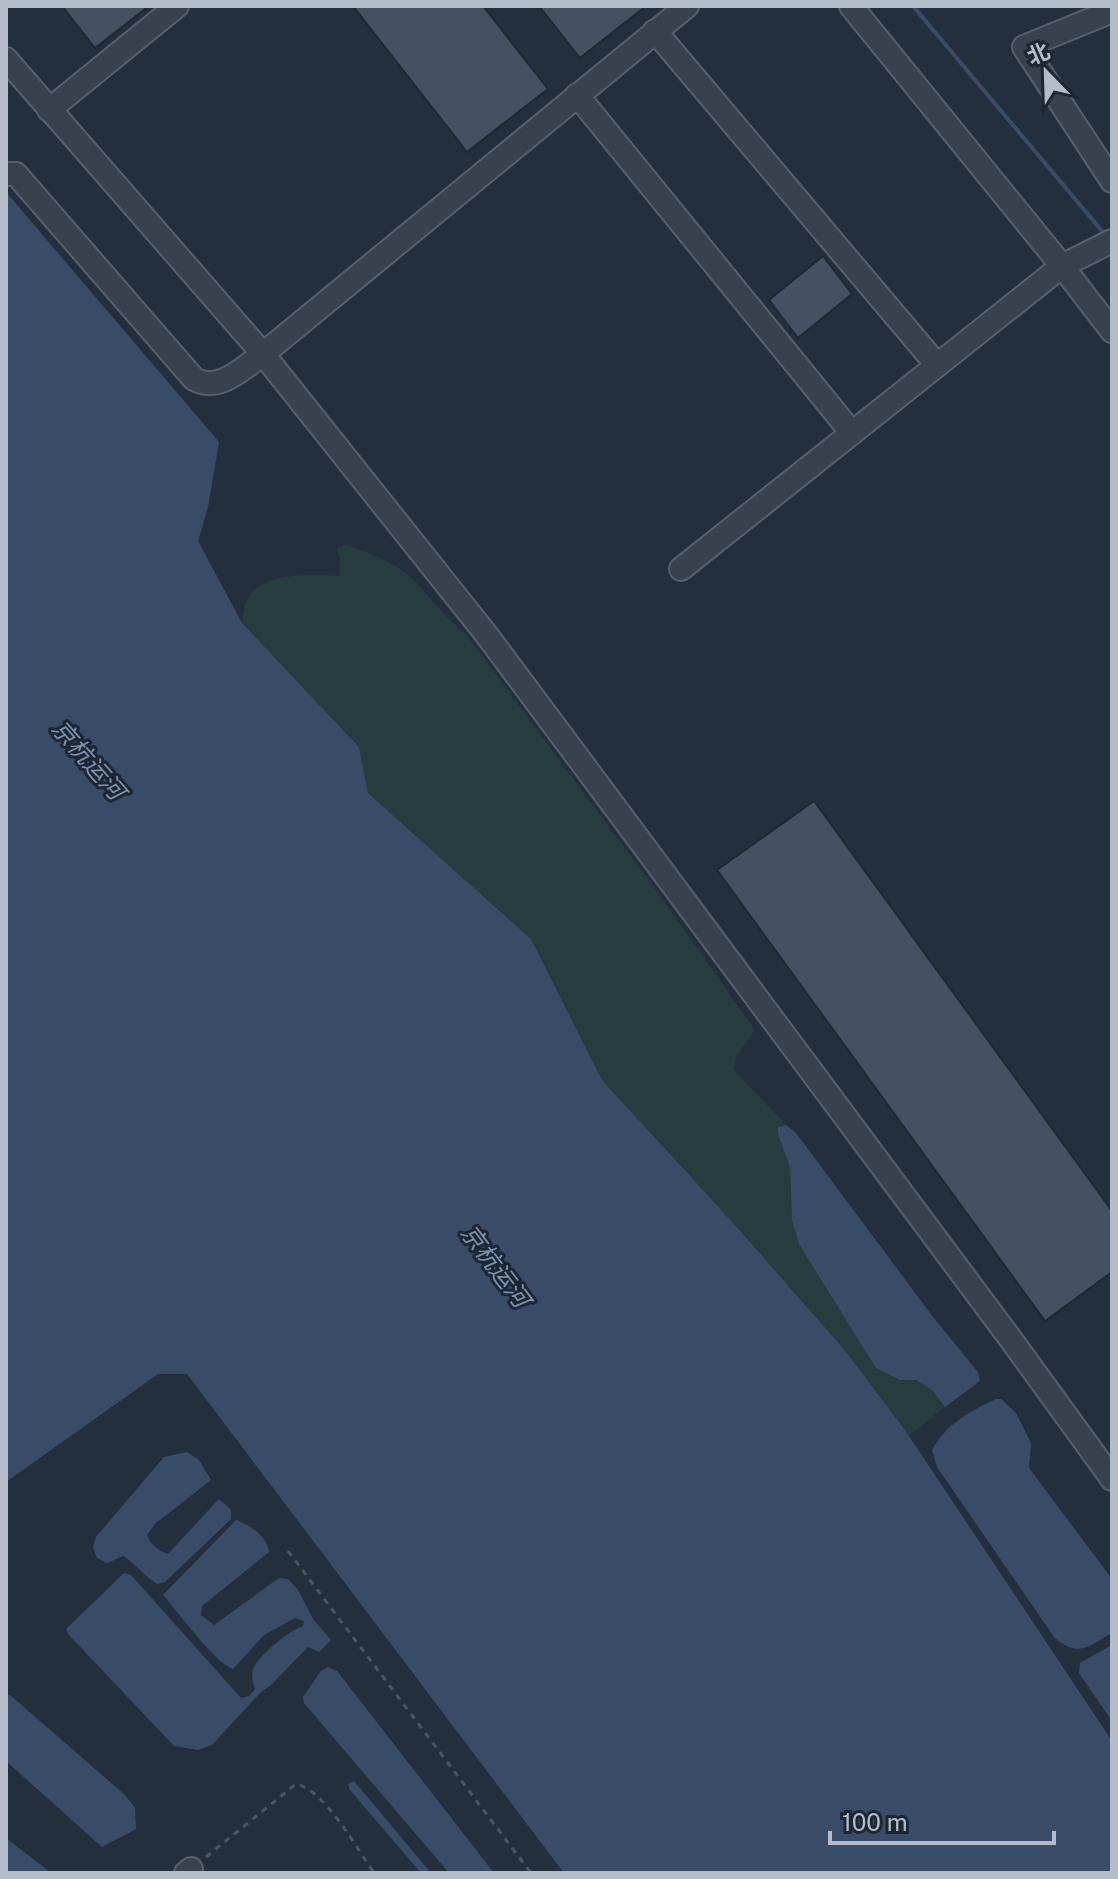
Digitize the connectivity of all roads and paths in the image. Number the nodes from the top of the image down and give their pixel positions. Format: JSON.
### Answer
{"nodes":[{"id":1,"x":177,"y":6,"type":"edge"},
{"id":2,"x":687,"y":6,"type":"edge"},
{"id":3,"x":851,"y":6,"type":"edge"},
{"id":4,"x":1112,"y":11,"type":"edge"},
{"id":5,"x":655,"y":31,"type":"junction"},
{"id":6,"x":6,"y":59,"type":"edge"},
{"id":7,"x":577,"y":95,"type":"junction"},
{"id":8,"x":49,"y":110,"type":"junction"},
{"id":9,"x":1110,"y":173,"type":"edge"},
{"id":10,"x":6,"y":174,"type":"edge"},
{"id":11,"x":1112,"y":241,"type":"edge"},
{"id":12,"x":1062,"y":266,"type":"junction"},
{"id":13,"x":1112,"y":331,"type":"edge"},
{"id":14,"x":263,"y":354,"type":"junction"},
{"id":15,"x":937,"y":365,"type":"junction"},
{"id":16,"x":852,"y":433,"type":"junction"},
{"id":17,"x":681,"y":569,"type":"dead end"},
{"id":18,"x":1112,"y":1479,"type":"edge"},
{"id":19,"x":288,"y":1551,"type":"dead end"},
{"id":20,"x":189,"y":1871,"type":"edge"},
{"id":21,"x":374,"y":1873,"type":"edge"},
{"id":22,"x":531,"y":1873,"type":"edge"}],
"edges":[{"from":1,"to":8,"type":"street"},
{"from":2,"to":5,"type":"street"},
{"from":3,"to":12,"type":"street"},
{"from":4,"to":9,"type":"street"},
{"from":5,"to":7,"type":"street"},
{"from":5,"to":15,"type":"street"},
{"from":6,"to":8,"type":"street"},
{"from":7,"to":14,"type":"street"},
{"from":7,"to":16,"type":"street"},
{"from":8,"to":14,"type":"street"},
{"from":10,"to":14,"type":"street"},
{"from":11,"to":12,"type":"street"},
{"from":12,"to":13,"type":"street"},
{"from":12,"to":15,"type":"street"},
{"from":14,"to":18,"type":"street"},
{"from":15,"to":16,"type":"street"},
{"from":16,"to":17,"type":"street"},
{"from":19,"to":22,"type":"path"},
{"from":20,"to":21,"type":"path"}]}
